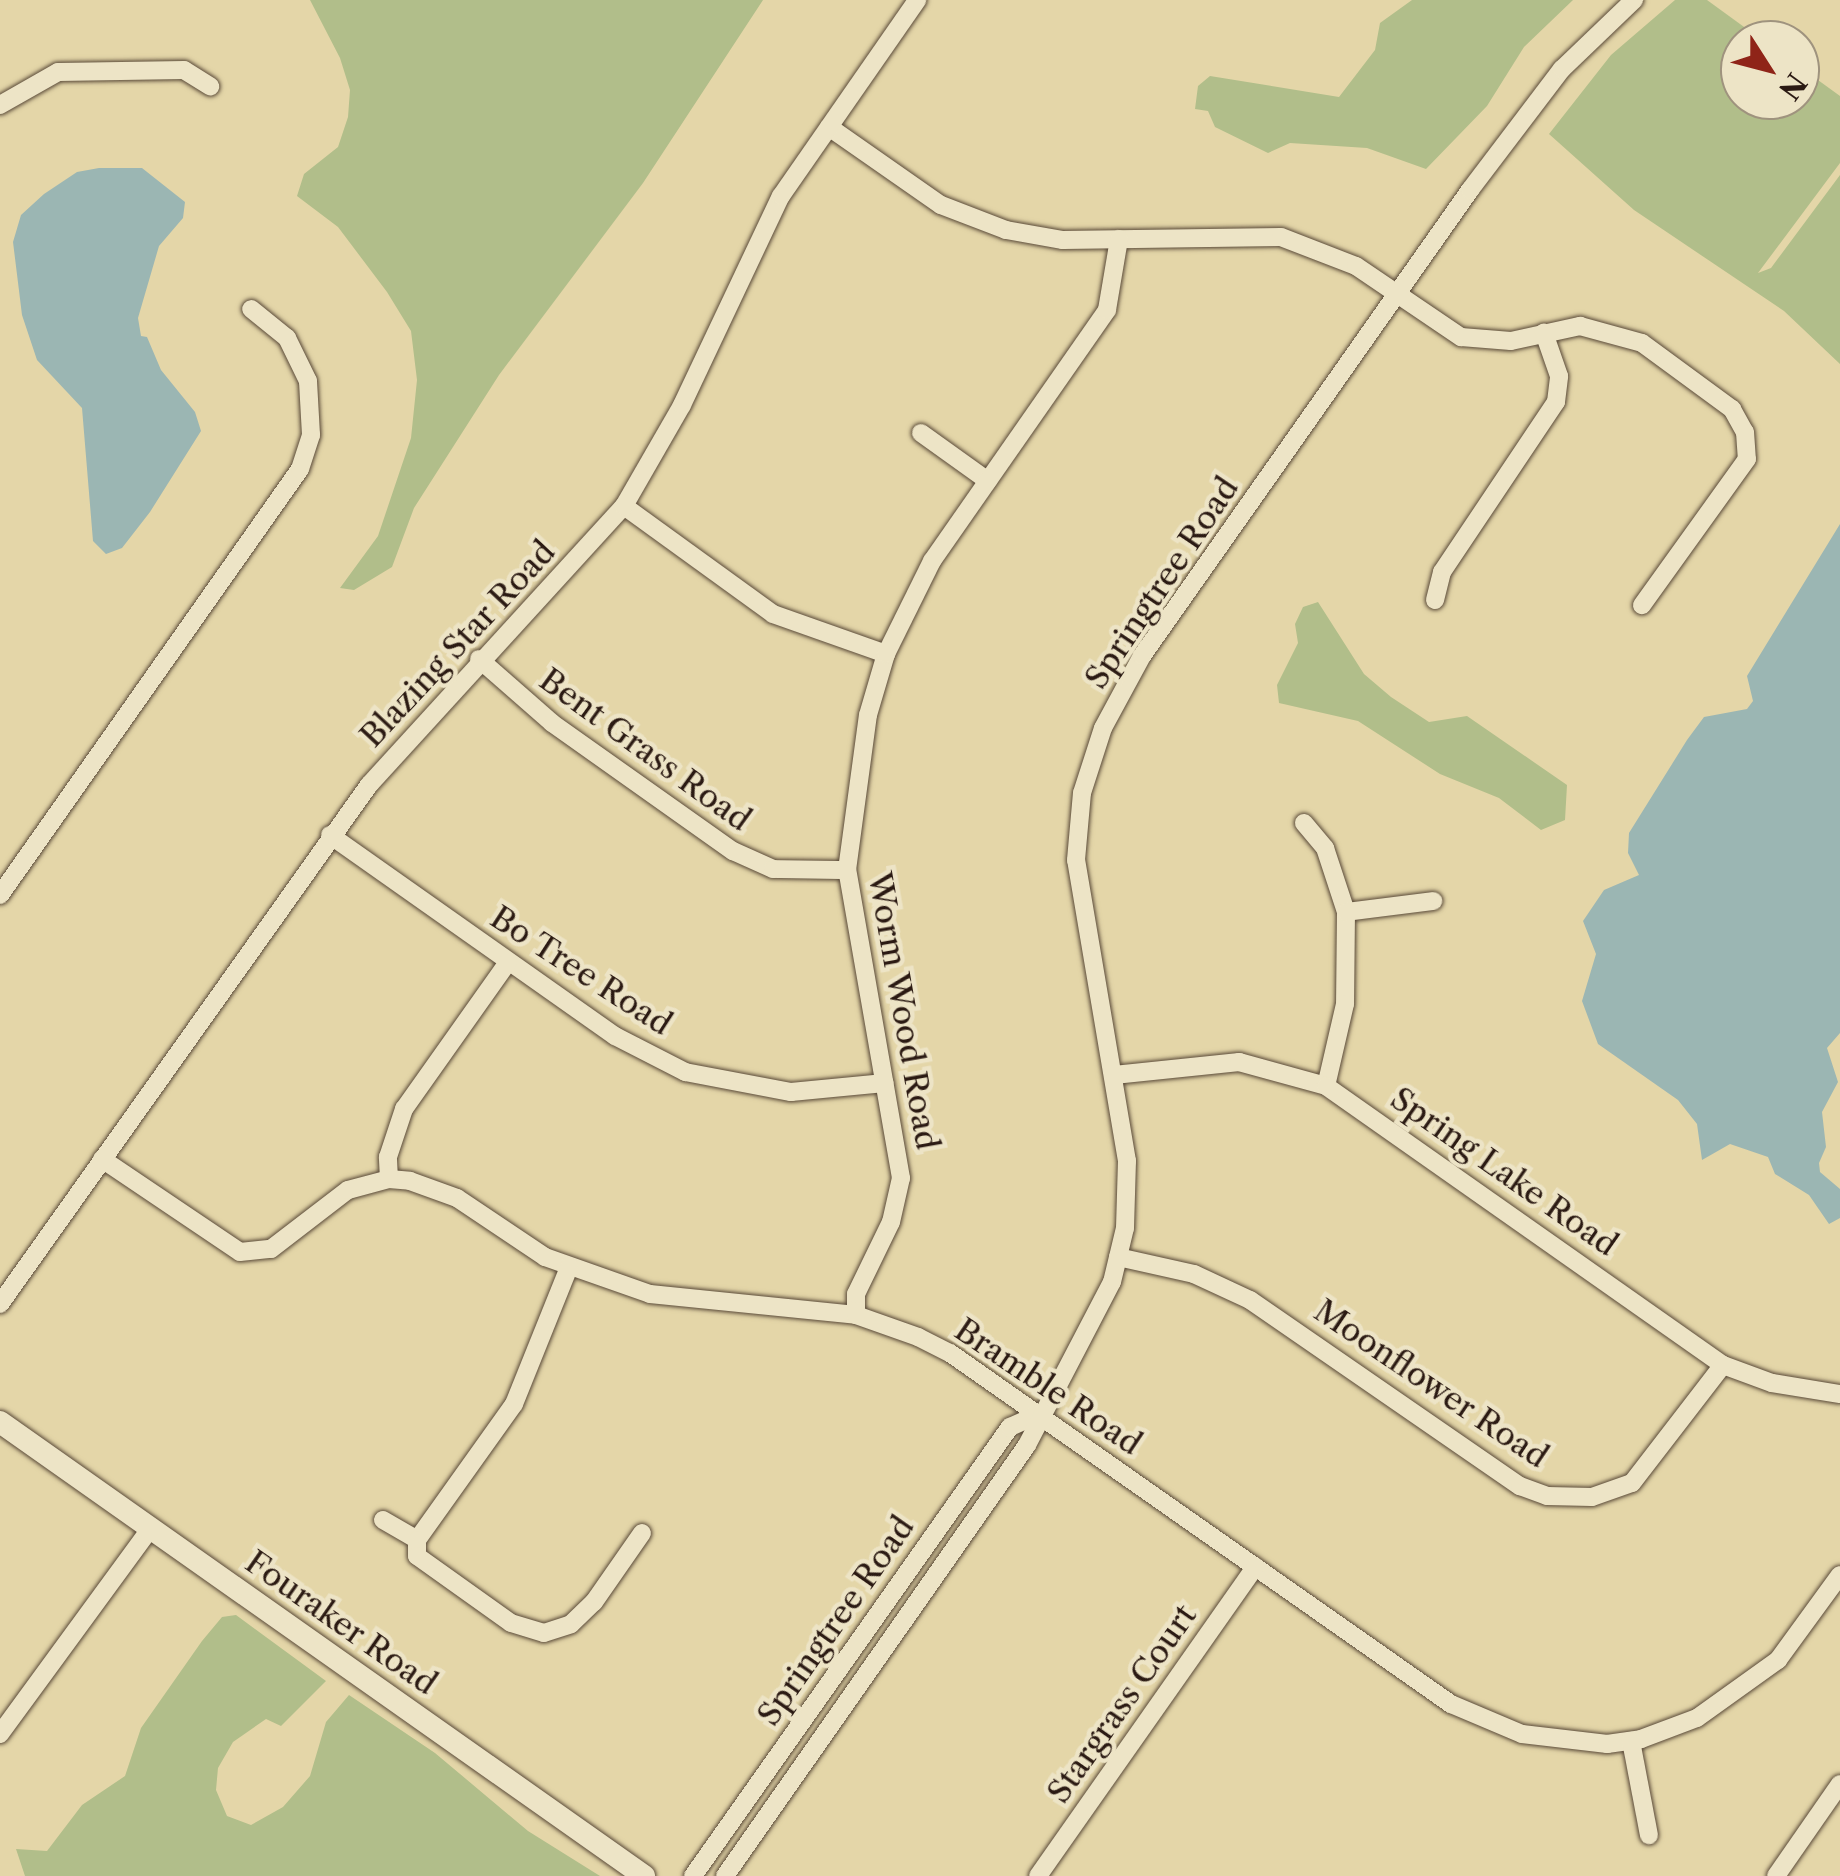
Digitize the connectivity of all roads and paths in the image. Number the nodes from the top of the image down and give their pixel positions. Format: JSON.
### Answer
{"nodes":[{"id":1,"x":917,"y":0,"type":"edge"},
{"id":2,"x":1634,"y":0,"type":"edge"},
{"id":3,"x":210,"y":86,"type":"dead end"},
{"id":4,"x":0,"y":104,"type":"edge"},
{"id":5,"x":830,"y":126,"type":"junction"},
{"id":6,"x":1119,"y":240,"type":"junction"},
{"id":7,"x":1396,"y":296,"type":"junction"},
{"id":8,"x":252,"y":310,"type":"dead end"},
{"id":9,"x":1544,"y":333,"type":"junction"},
{"id":10,"x":921,"y":433,"type":"dead end"},
{"id":11,"x":988,"y":481,"type":"junction"},
{"id":12,"x":624,"y":506,"type":"junction"},
{"id":13,"x":1436,"y":600,"type":"dead end"},
{"id":14,"x":1642,"y":605,"type":"dead end"},
{"id":15,"x":886,"y":654,"type":"junction"},
{"id":16,"x":479,"y":659,"type":"junction"},
{"id":17,"x":1304,"y":823,"type":"dead end"},
{"id":18,"x":330,"y":835,"type":"junction"},
{"id":19,"x":847,"y":870,"type":"junction"},
{"id":20,"x":0,"y":896,"type":"edge"},
{"id":21,"x":1433,"y":901,"type":"dead end"},
{"id":22,"x":1346,"y":912,"type":"junction"},
{"id":23,"x":508,"y":962,"type":"junction"},
{"id":24,"x":1114,"y":1075,"type":"junction"},
{"id":25,"x":886,"y":1083,"type":"junction"},
{"id":26,"x":1326,"y":1086,"type":"junction"},
{"id":27,"x":102,"y":1159,"type":"junction"},
{"id":28,"x":389,"y":1179,"type":"junction"},
{"id":29,"x":1118,"y":1256,"type":"junction"},
{"id":30,"x":568,"y":1267,"type":"junction"},
{"id":31,"x":0,"y":1304,"type":"edge"},
{"id":32,"x":856,"y":1315,"type":"junction"},
{"id":33,"x":1723,"y":1365,"type":"junction"},
{"id":34,"x":1840,"y":1394,"type":"edge"},
{"id":35,"x":1038,"y":1414,"type":"junction"},
{"id":36,"x":0,"y":1422,"type":"edge"},
{"id":37,"x":383,"y":1520,"type":"dead end"},
{"id":38,"x":150,"y":1529,"type":"junction"},
{"id":39,"x":642,"y":1532,"type":"dead end"},
{"id":40,"x":417,"y":1540,"type":"junction"},
{"id":41,"x":1255,"y":1566,"type":"junction"},
{"id":42,"x":1840,"y":1575,"type":"edge"},
{"id":43,"x":0,"y":1734,"type":"edge"},
{"id":44,"x":1631,"y":1741,"type":"junction"},
{"id":45,"x":1840,"y":1784,"type":"edge"},
{"id":46,"x":1649,"y":1835,"type":"dead end"},
{"id":47,"x":644,"y":1876,"type":"edge"},
{"id":48,"x":693,"y":1876,"type":"edge"},
{"id":49,"x":725,"y":1876,"type":"edge"},
{"id":50,"x":1038,"y":1876,"type":"edge"},
{"id":51,"x":1776,"y":1876,"type":"edge"}],
"edges":[{"from":1,"to":5,"type":"street","name":"Blazing Star Road"},
{"from":2,"to":7,"type":"street","name":"Springtree Road"},
{"from":3,"to":4,"type":"street"},
{"from":5,"to":6,"type":"street"},
{"from":5,"to":12,"type":"street","name":"Blazing Star Road"},
{"from":6,"to":7,"type":"street"},
{"from":6,"to":11,"type":"street","name":"Worm Wood Road"},
{"from":7,"to":9,"type":"street"},
{"from":7,"to":24,"type":"street","name":"Springtree Road"},
{"from":8,"to":20,"type":"street"},
{"from":9,"to":13,"type":"street"},
{"from":9,"to":14,"type":"street"},
{"from":10,"to":11,"type":"street"},
{"from":11,"to":15,"type":"street","name":"Worm Wood Road"},
{"from":12,"to":15,"type":"street"},
{"from":12,"to":16,"type":"street","name":"Blazing Star Road"},
{"from":15,"to":19,"type":"street","name":"Worm Wood Road"},
{"from":16,"to":18,"type":"street","name":"Blazing Star Road"},
{"from":16,"to":19,"type":"street","name":"Bent Grass Road"},
{"from":17,"to":22,"type":"street"},
{"from":18,"to":23,"type":"street","name":"Bo Tree Road"},
{"from":18,"to":27,"type":"street","name":"Blazing Star Road"},
{"from":19,"to":25,"type":"street","name":"Worm Wood Road"},
{"from":21,"to":22,"type":"street"},
{"from":22,"to":26,"type":"street"},
{"from":23,"to":25,"type":"street","name":"Bo Tree Road"},
{"from":23,"to":28,"type":"street"},
{"from":24,"to":26,"type":"street","name":"Spring Lake Road"},
{"from":24,"to":29,"type":"street","name":"Springtree Road"},
{"from":25,"to":32,"type":"street","name":"Worm Wood Road"},
{"from":26,"to":33,"type":"street","name":"Spring Lake Road"},
{"from":27,"to":28,"type":"street"},
{"from":27,"to":31,"type":"street","name":"Blazing Star Road"},
{"from":28,"to":30,"type":"street","name":"Bramble Road"},
{"from":29,"to":33,"type":"street","name":"Moonflower Road"},
{"from":29,"to":35,"type":"street","name":"Springtree Road"},
{"from":30,"to":32,"type":"street","name":"Bramble Road"},
{"from":30,"to":40,"type":"street"},
{"from":32,"to":35,"type":"street","name":"Bramble Road"},
{"from":33,"to":34,"type":"street","name":"Spring Lake Road"},
{"from":35,"to":41,"type":"street","name":"Bramble Road"},
{"from":35,"to":48,"type":"street","name":"Springtree Road"},
{"from":35,"to":49,"type":"street","name":"Springtree Road"},
{"from":36,"to":38,"type":"main road","name":"Fouraker Road"},
{"from":37,"to":40,"type":"street"},
{"from":38,"to":43,"type":"street"},
{"from":38,"to":47,"type":"main road","name":"Fouraker Road"},
{"from":39,"to":40,"type":"street"},
{"from":41,"to":44,"type":"street","name":"Bramble Road"},
{"from":41,"to":50,"type":"street","name":"Stargrass Court"},
{"from":42,"to":44,"type":"street","name":"Bramble Road"},
{"from":44,"to":46,"type":"street"},
{"from":45,"to":51,"type":"street"}]}
